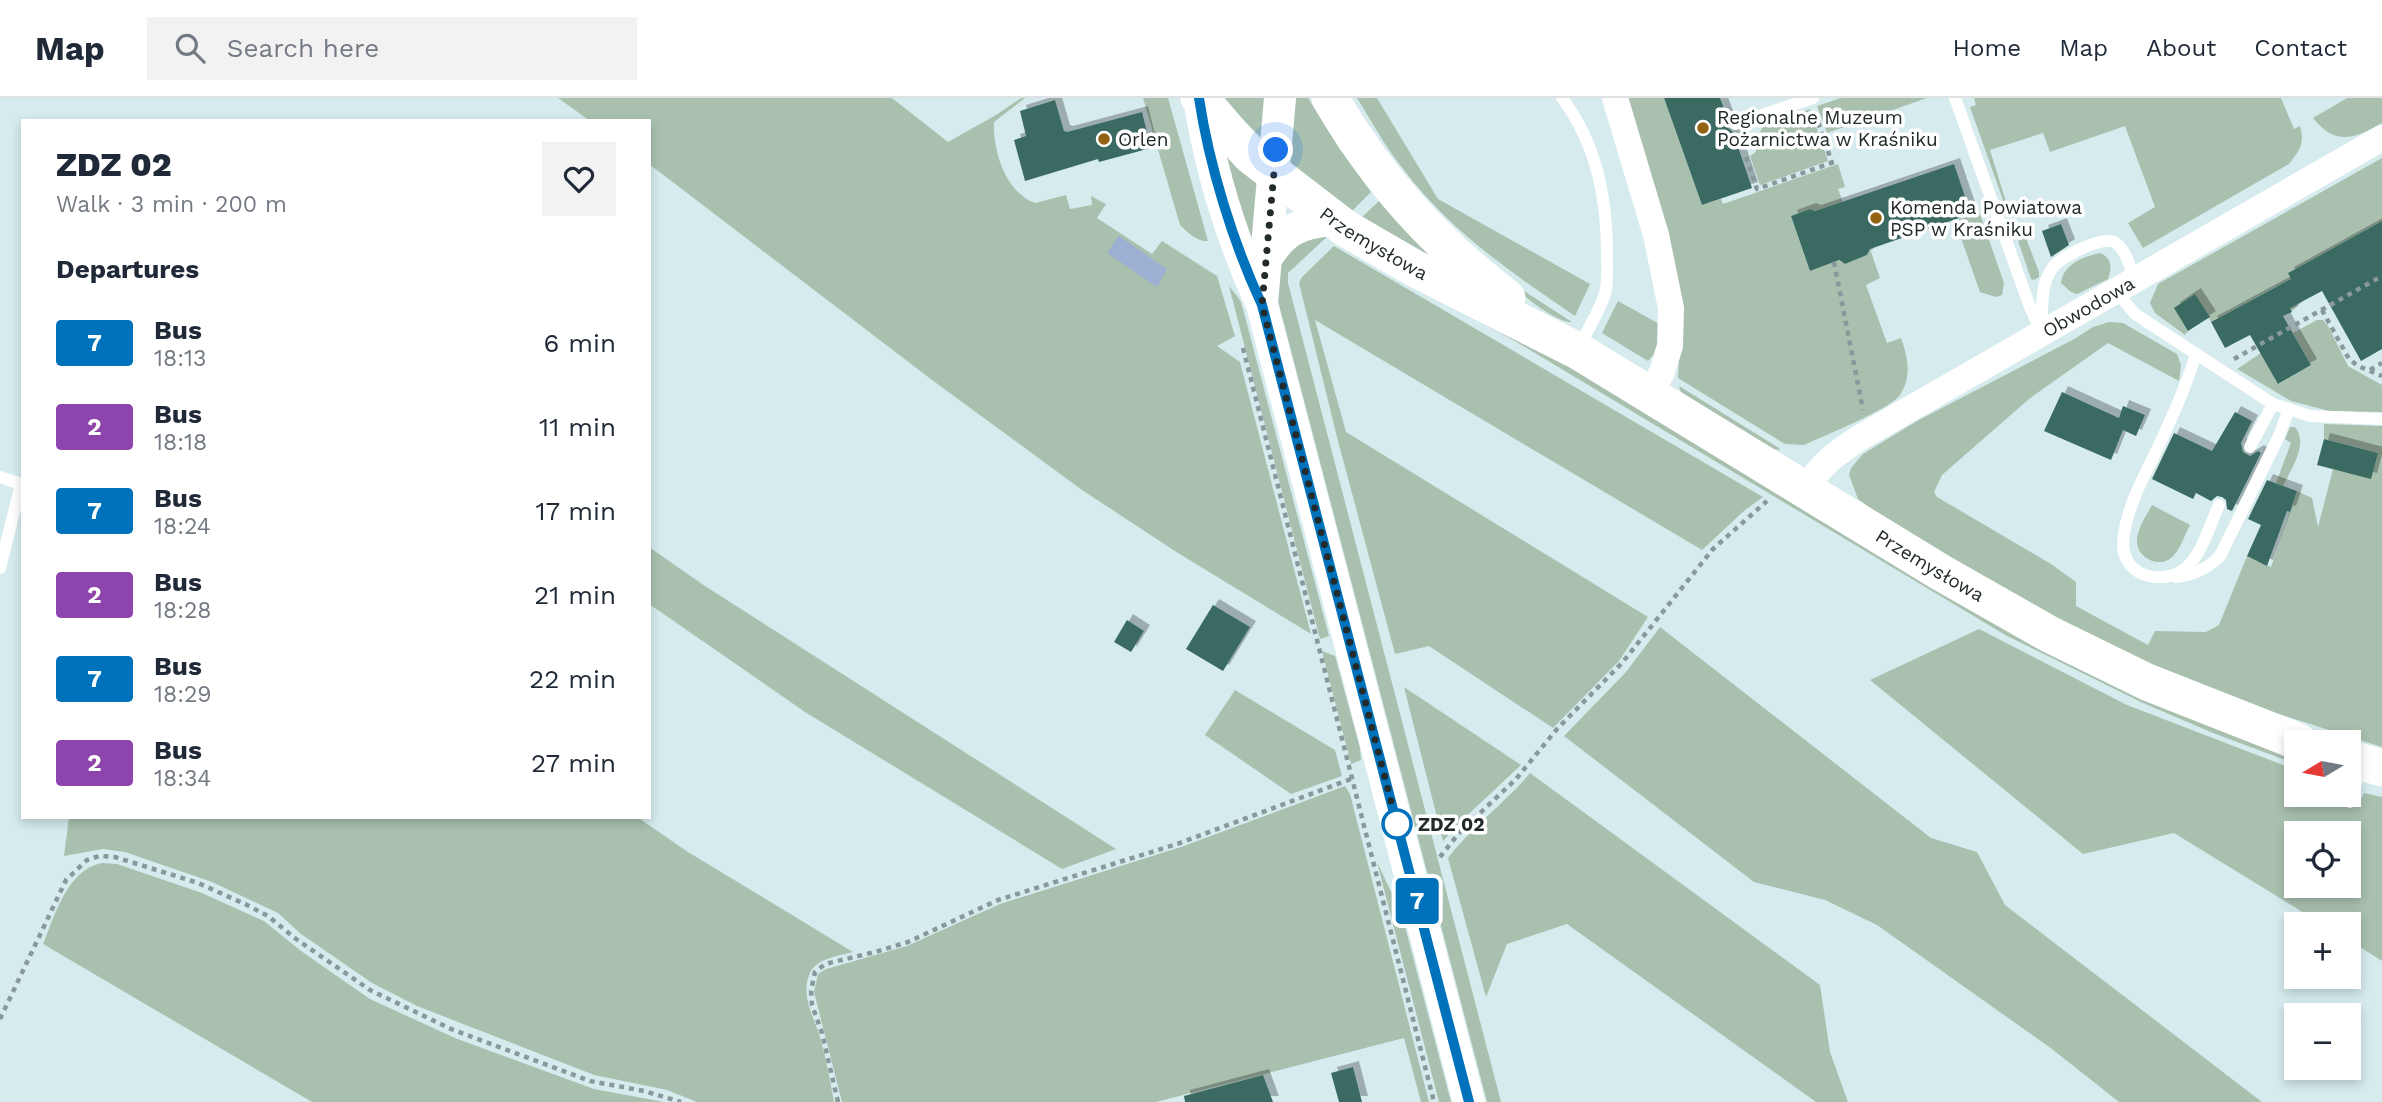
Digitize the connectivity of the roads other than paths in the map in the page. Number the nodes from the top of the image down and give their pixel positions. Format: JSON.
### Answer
{"nodes":[{"id":1,"x":1199,"y":98,"type":"edge"},
{"id":2,"x":1280,"y":98,"type":"edge"},
{"id":3,"x":1330,"y":98,"type":"edge"},
{"id":4,"x":1562,"y":98,"type":"edge"},
{"id":5,"x":1615,"y":98,"type":"edge"},
{"id":6,"x":1811,"y":98,"type":"edge"},
{"id":7,"x":1955,"y":98,"type":"edge"},
{"id":8,"x":1735,"y":124,"type":"dead end"},
{"id":9,"x":2382,"y":138,"type":"edge"},
{"id":10,"x":1273,"y":175,"type":"junction"},
{"id":11,"x":1331,"y":220,"type":"junction"},
{"id":12,"x":1266,"y":259,"type":"junction"},
{"id":13,"x":2126,"y":285,"type":"junction"},
{"id":14,"x":1262,"y":305,"type":"junction"},
{"id":15,"x":2042,"y":333,"type":"junction"},
{"id":16,"x":1578,"y":351,"type":"junction"},
{"id":17,"x":2196,"y":354,"type":"junction"},
{"id":18,"x":1649,"y":395,"type":"junction"},
{"id":19,"x":2273,"y":404,"type":"junction"},
{"id":20,"x":2289,"y":409,"type":"junction"},
{"id":21,"x":2382,"y":419,"type":"edge"},
{"id":22,"x":2250,"y":447,"type":"dead end"},
{"id":23,"x":0,"y":477,"type":"edge"},
{"id":24,"x":1788,"y":494,"type":"junction"},
{"id":25,"x":2219,"y":505,"type":"dead end"},
{"id":26,"x":0,"y":568,"type":"edge"},
{"id":27,"x":2169,"y":578,"type":"junction"},
{"id":28,"x":2284,"y":736,"type":"edge"},
{"id":29,"x":1469,"y":1102,"type":"edge"}],
"edges":[{"from":1,"to":10,"type":"main road","name":"Przemysłowa"},
{"from":1,"to":14,"type":"street"},
{"from":2,"to":10,"type":"street"},
{"from":3,"to":16,"type":"main road","name":"Przemysłowa"},
{"from":4,"to":16,"type":"lane"},
{"from":5,"to":18,"type":"street"},
{"from":6,"to":8,"type":"lane"},
{"from":7,"to":15,"type":"lane"},
{"from":9,"to":13,"type":"street","name":"Obwodowa"},
{"from":10,"to":11,"type":"main road","name":"Przemysłowa"},
{"from":10,"to":12,"type":"street"},
{"from":11,"to":12,"type":"street"},
{"from":11,"to":16,"type":"main road","name":"Przemysłowa"},
{"from":12,"to":14,"type":"street"},
{"from":13,"to":15,"type":"street","name":"Obwodowa"},
{"from":13,"to":15,"type":"lane"},
{"from":13,"to":17,"type":"lane"},
{"from":14,"to":29,"type":"street"},
{"from":15,"to":24,"type":"street","name":"Obwodowa"},
{"from":16,"to":18,"type":"main road","name":"Przemysłowa"},
{"from":17,"to":19,"type":"lane"},
{"from":17,"to":27,"type":"lane"},
{"from":18,"to":24,"type":"main road","name":"Przemysłowa"},
{"from":19,"to":20,"type":"lane"},
{"from":19,"to":22,"type":"lane"},
{"from":20,"to":21,"type":"lane"},
{"from":20,"to":27,"type":"lane"},
{"from":23,"to":26,"type":"lane"},
{"from":24,"to":28,"type":"main road","name":"Przemysłowa"},
{"from":25,"to":27,"type":"lane"}]}
